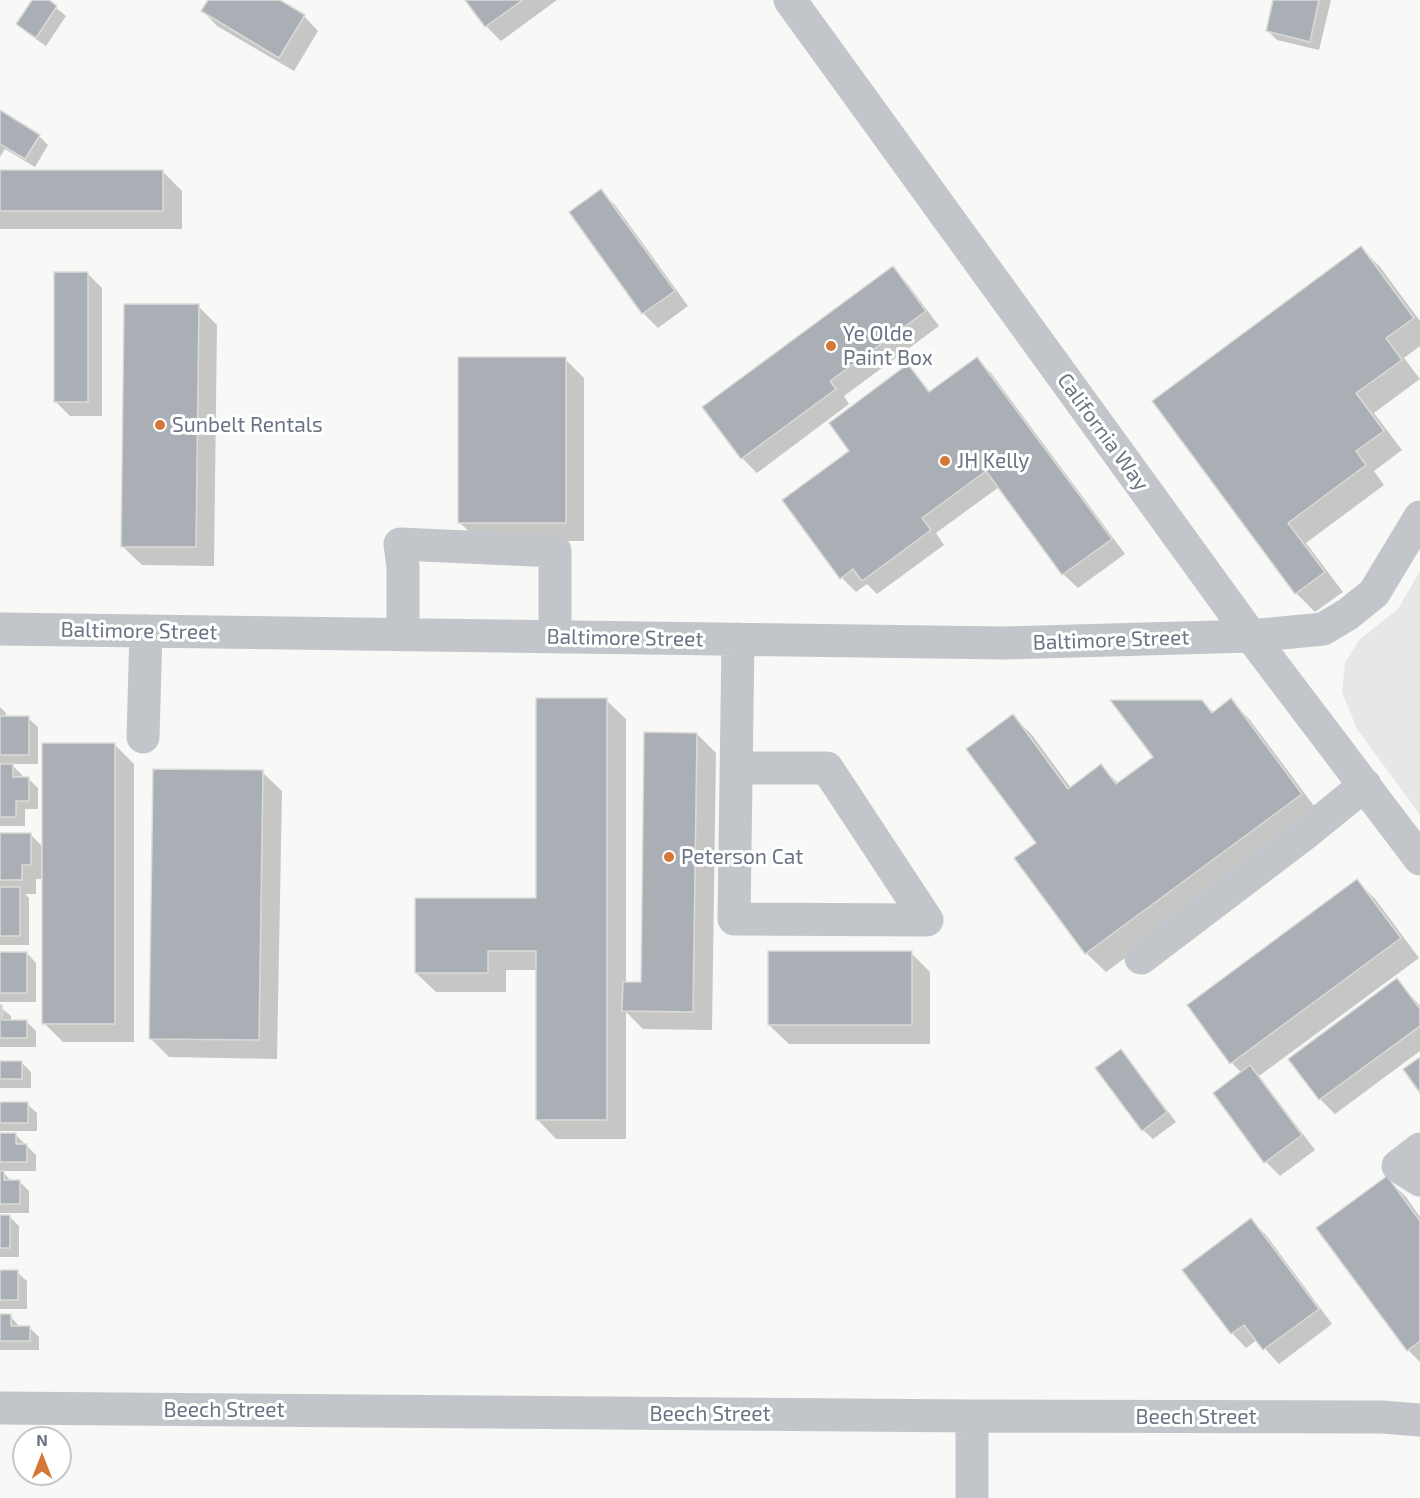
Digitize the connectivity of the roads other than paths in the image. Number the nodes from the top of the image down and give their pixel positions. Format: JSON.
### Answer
{"nodes":[{"id":1,"x":790,"y":0,"type":"edge"},
{"id":2,"x":1420,"y":517,"type":"edge"},
{"id":3,"x":0,"y":630,"type":"edge"},
{"id":4,"x":146,"y":631,"type":"junction"},
{"id":5,"x":403,"y":635,"type":"junction"},
{"id":6,"x":1251,"y":636,"type":"junction"},
{"id":7,"x":555,"y":637,"type":"junction"},
{"id":8,"x":738,"y":639,"type":"junction"},
{"id":9,"x":143,"y":738,"type":"dead end"},
{"id":10,"x":736,"y":768,"type":"junction"},
{"id":11,"x":1365,"y":785,"type":"junction"},
{"id":12,"x":1420,"y":860,"type":"edge"},
{"id":13,"x":1141,"y":958,"type":"dead end"},
{"id":14,"x":1420,"y":1149,"type":"edge"},
{"id":15,"x":1420,"y":1180,"type":"edge"},
{"id":16,"x":0,"y":1408,"type":"edge"},
{"id":17,"x":972,"y":1416,"type":"junction"},
{"id":18,"x":1420,"y":1420,"type":"edge"},
{"id":19,"x":972,"y":1498,"type":"edge"}],
"edges":[{"from":1,"to":6,"type":"street","name":"California Way"},
{"from":2,"to":6,"type":"street","name":"Baltimore Street"},
{"from":3,"to":4,"type":"street","name":"Baltimore Street"},
{"from":4,"to":5,"type":"street","name":"Baltimore Street"},
{"from":4,"to":9,"type":"street"},
{"from":5,"to":7,"type":"street","name":"Baltimore Street"},
{"from":5,"to":7,"type":"street"},
{"from":6,"to":8,"type":"street","name":"Baltimore Street"},
{"from":6,"to":11,"type":"street","name":"California Way"},
{"from":7,"to":8,"type":"street","name":"Baltimore Street"},
{"from":8,"to":10,"type":"street"},
{"from":10,"to":10,"type":"street"},
{"from":11,"to":12,"type":"street","name":"California Way"},
{"from":11,"to":13,"type":"street"},
{"from":14,"to":15,"type":"street"},
{"from":16,"to":17,"type":"street","name":"Beech Street"},
{"from":17,"to":18,"type":"street","name":"Beech Street"},
{"from":17,"to":19,"type":"street"}]}
